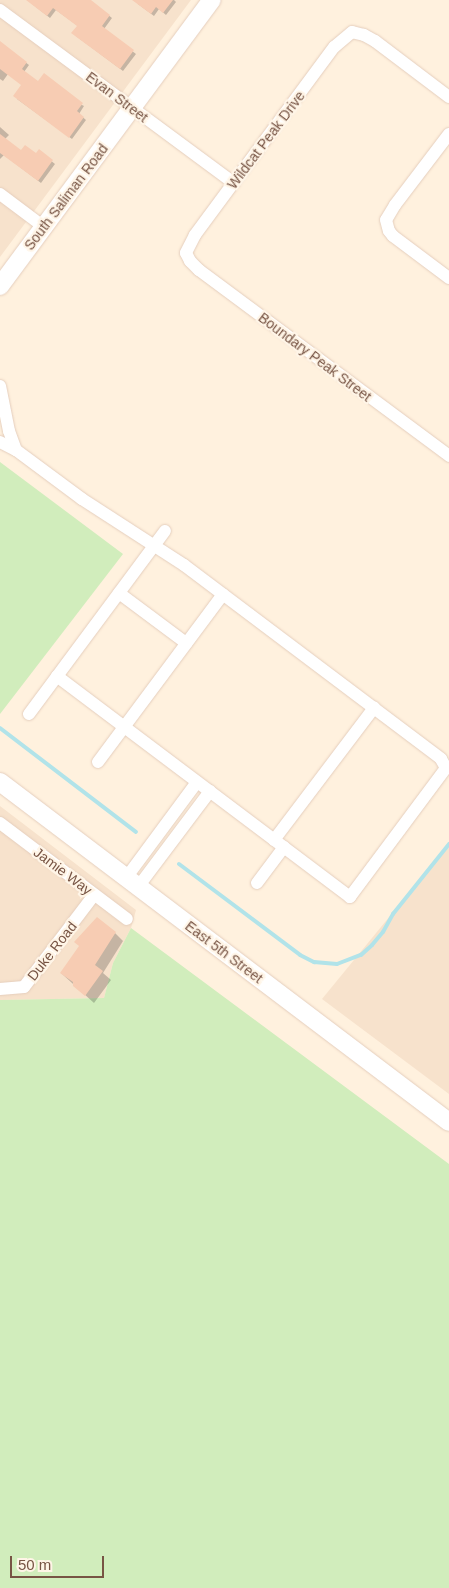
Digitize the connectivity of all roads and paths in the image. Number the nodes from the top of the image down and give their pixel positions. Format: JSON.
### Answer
{"nodes":[{"id":1,"x":212,"y":0,"type":"edge"},
{"id":2,"x":0,"y":10,"type":"edge"},
{"id":3,"x":449,"y":97,"type":"edge"},
{"id":4,"x":132,"y":108,"type":"junction"},
{"id":5,"x":449,"y":134,"type":"edge"},
{"id":6,"x":234,"y":183,"type":"junction"},
{"id":7,"x":0,"y":194,"type":"edge"},
{"id":8,"x":44,"y":226,"type":"junction"},
{"id":9,"x":186,"y":253,"type":"joint"},
{"id":10,"x":449,"y":278,"type":"edge"},
{"id":11,"x":0,"y":286,"type":"edge"},
{"id":12,"x":0,"y":386,"type":"edge"},
{"id":13,"x":0,"y":442,"type":"edge"},
{"id":14,"x":16,"y":450,"type":"junction"},
{"id":15,"x":449,"y":456,"type":"edge"},
{"id":16,"x":165,"y":531,"type":"dead end"},
{"id":17,"x":154,"y":546,"type":"junction"},
{"id":18,"x":119,"y":593,"type":"junction"},
{"id":19,"x":223,"y":594,"type":"junction"},
{"id":20,"x":186,"y":643,"type":"junction"},
{"id":21,"x":57,"y":676,"type":"junction"},
{"id":22,"x":374,"y":708,"type":"junction"},
{"id":23,"x":29,"y":714,"type":"dead end"},
{"id":24,"x":124,"y":726,"type":"junction"},
{"id":25,"x":98,"y":762,"type":"dead end"},
{"id":26,"x":0,"y":782,"type":"edge"},
{"id":27,"x":197,"y":782,"type":"junction"},
{"id":28,"x":210,"y":791,"type":"junction"},
{"id":29,"x":0,"y":823,"type":"edge"},
{"id":30,"x":279,"y":843,"type":"junction"},
{"id":31,"x":132,"y":882,"type":"junction"},
{"id":32,"x":257,"y":883,"type":"dead end"},
{"id":33,"x":94,"y":895,"type":"junction"},
{"id":34,"x":127,"y":919,"type":"dead end"},
{"id":35,"x":0,"y":989,"type":"edge"},
{"id":36,"x":449,"y":1122,"type":"edge"}],
"edges":[{"from":1,"to":4,"type":"main road","name":"South Saliman Road"},
{"from":2,"to":4,"type":"street","name":"Evan Street"},
{"from":3,"to":6,"type":"street","name":"Wildcat Peak Drive"},
{"from":4,"to":6,"type":"street","name":"Evan Street"},
{"from":4,"to":8,"type":"main road","name":"South Saliman Road"},
{"from":5,"to":10,"type":"street"},
{"from":6,"to":9,"type":"street","name":"Wildcat Peak Drive"},
{"from":7,"to":8,"type":"street"},
{"from":8,"to":11,"type":"main road","name":"South Saliman Road"},
{"from":9,"to":15,"type":"street","name":"Boundary Peak Street"},
{"from":12,"to":14,"type":"street"},
{"from":13,"to":14,"type":"street"},
{"from":14,"to":17,"type":"street"},
{"from":16,"to":17,"type":"street"},
{"from":17,"to":18,"type":"street"},
{"from":17,"to":19,"type":"street"},
{"from":18,"to":20,"type":"street"},
{"from":18,"to":21,"type":"street"},
{"from":19,"to":20,"type":"street"},
{"from":19,"to":22,"type":"street"},
{"from":20,"to":24,"type":"street"},
{"from":21,"to":23,"type":"street"},
{"from":21,"to":24,"type":"street"},
{"from":22,"to":30,"type":"street"},
{"from":22,"to":30,"type":"street"},
{"from":24,"to":25,"type":"street"},
{"from":24,"to":27,"type":"street"},
{"from":26,"to":31,"type":"main road","name":"East 5th Street"},
{"from":27,"to":28,"type":"street"},
{"from":27,"to":31,"type":"street"},
{"from":28,"to":30,"type":"street"},
{"from":28,"to":31,"type":"street"},
{"from":29,"to":33,"type":"street","name":"Jamie Way"},
{"from":30,"to":32,"type":"street"},
{"from":31,"to":36,"type":"main road","name":"East 5th Street"},
{"from":33,"to":34,"type":"street","name":"Jamie Way"},
{"from":33,"to":35,"type":"street","name":"Duke Road"}]}
